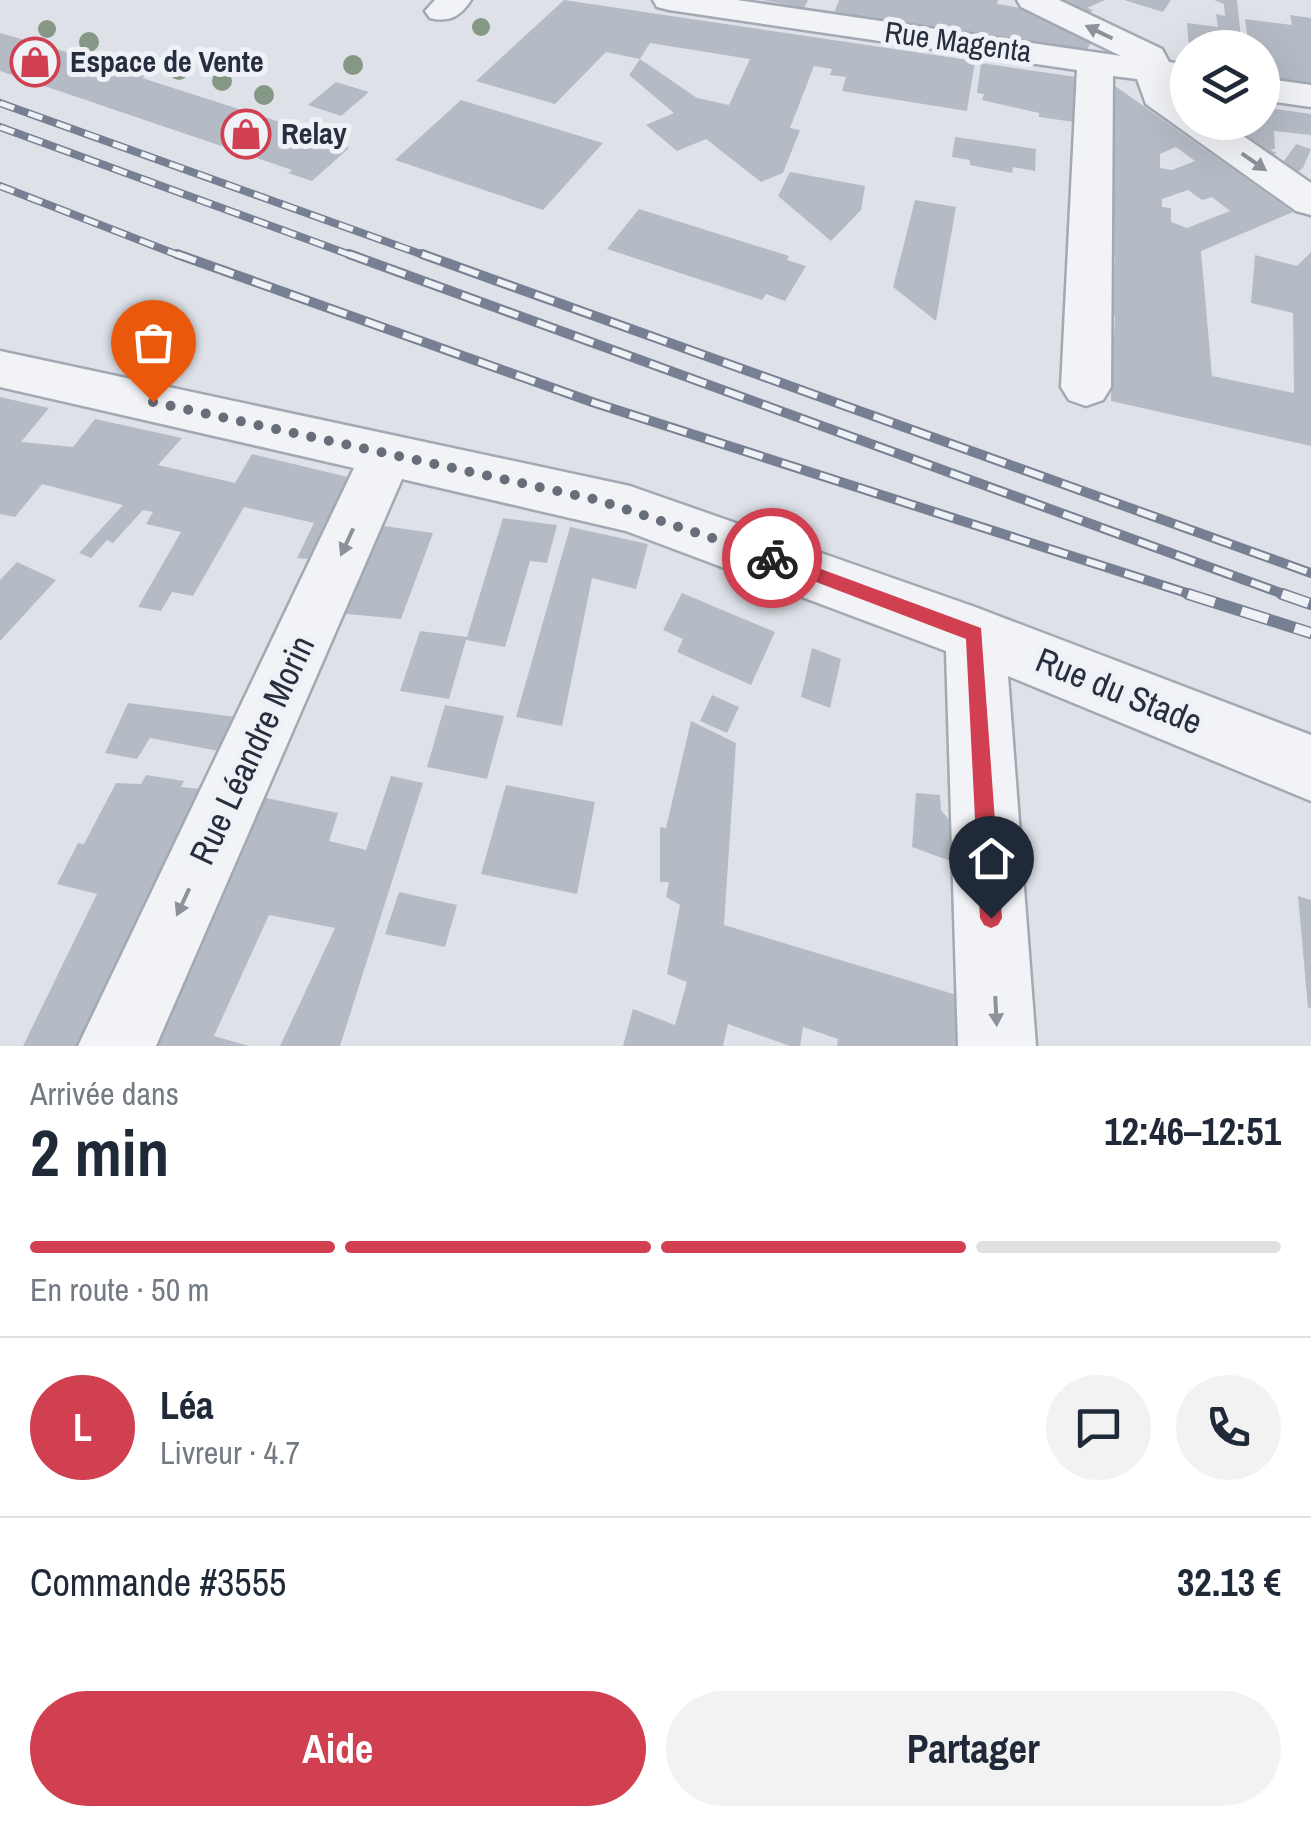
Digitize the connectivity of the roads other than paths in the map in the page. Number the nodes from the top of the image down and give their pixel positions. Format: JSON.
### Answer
{"nodes":[{"id":1,"x":669,"y":0,"type":"edge"},
{"id":2,"x":1033,"y":0,"type":"edge"},
{"id":3,"x":1095,"y":62,"type":"junction"},
{"id":4,"x":1170,"y":72,"type":"edge"},
{"id":5,"x":1170,"y":74,"type":"edge"},
{"id":6,"x":1170,"y":78,"type":"edge"},
{"id":7,"x":1280,"y":92,"type":"edge"},
{"id":8,"x":1311,"y":96,"type":"edge"},
{"id":9,"x":1170,"y":103,"type":"edge"},
{"id":10,"x":1223,"y":140,"type":"edge"},
{"id":11,"x":1311,"y":202,"type":"edge"},
{"id":12,"x":0,"y":368,"type":"edge"},
{"id":13,"x":1086,"y":388,"type":"dead end"},
{"id":14,"x":387,"y":454,"type":"junction"},
{"id":15,"x":975,"y":634,"type":"junction"},
{"id":16,"x":1311,"y":768,"type":"edge"},
{"id":17,"x":117,"y":1046,"type":"edge"},
{"id":18,"x":997,"y":1046,"type":"edge"}],
"edges":[{"from":1,"to":3,"type":"street","name":"Rue Magenta"},
{"from":4,"to":2,"type":"street","one_way":true},
{"from":3,"to":5,"type":"street","name":"Rue Magenta"},
{"from":3,"to":13,"type":"street"},
{"from":6,"to":9,"type":"street"},
{"from":7,"to":8,"type":"street"},
{"from":10,"to":11,"type":"street","one_way":true},
{"from":12,"to":14,"type":"street","name":"Rue du Stade"},
{"from":14,"to":15,"type":"street","name":"Rue du Stade"},
{"from":14,"to":17,"type":"street","name":"Rue Léandre Morin","one_way":true},
{"from":15,"to":16,"type":"street","name":"Rue du Stade"},
{"from":15,"to":18,"type":"street","one_way":true}]}
